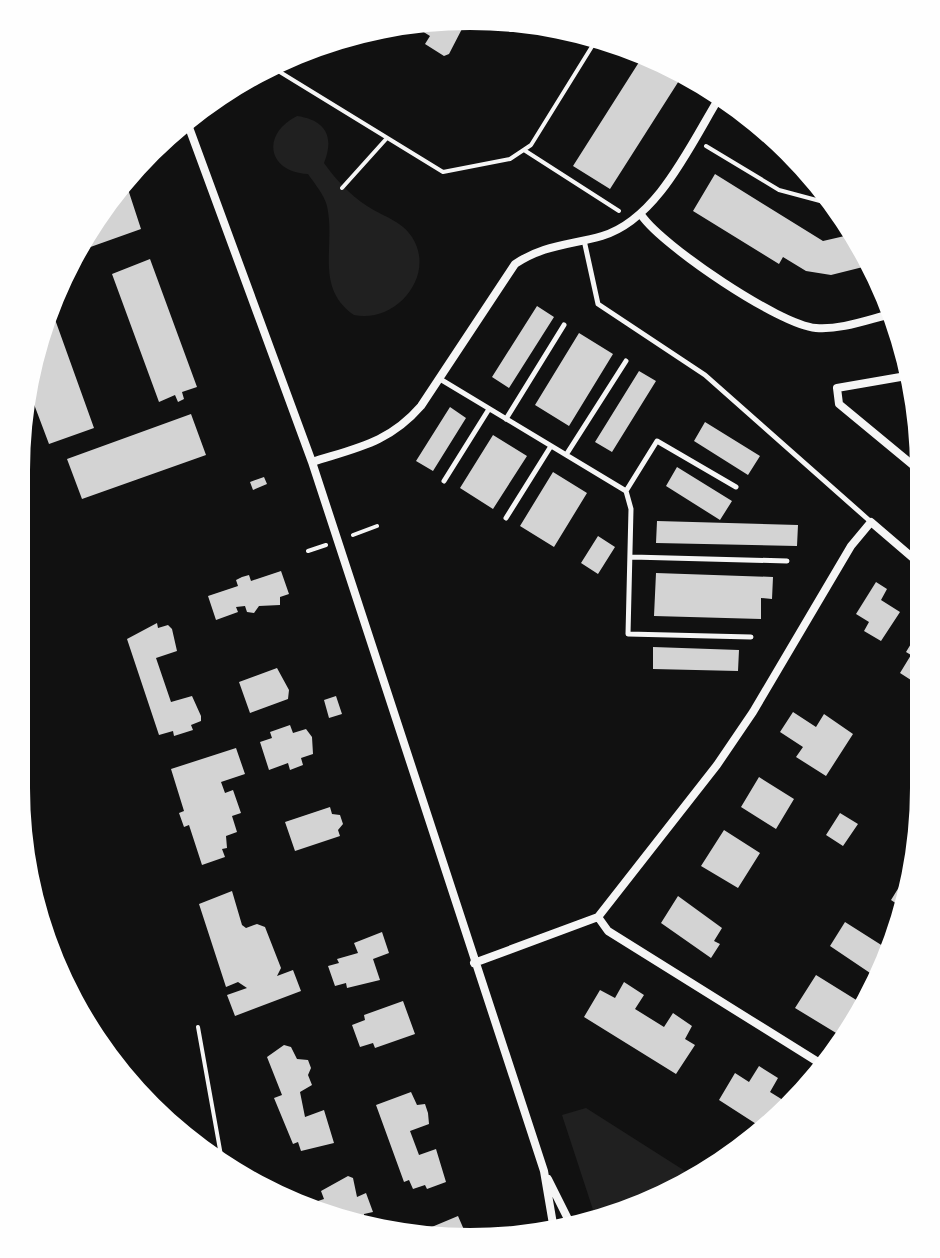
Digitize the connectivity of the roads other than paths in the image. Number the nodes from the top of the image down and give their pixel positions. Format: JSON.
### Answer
{"nodes":[{"id":1,"x":715,"y":105,"type":"edge"},
{"id":2,"x":190,"y":131,"type":"edge"},
{"id":3,"x":642,"y":216,"type":"junction"},
{"id":4,"x":584,"y":239,"type":"junction"},
{"id":5,"x":882,"y":316,"type":"edge"},
{"id":6,"x":564,"y":325,"type":"dead end"},
{"id":7,"x":626,"y":361,"type":"dead end"},
{"id":8,"x":900,"y":377,"type":"edge"},
{"id":9,"x":439,"y":378,"type":"junction"},
{"id":10,"x":489,"y":409,"type":"junction"},
{"id":11,"x":506,"y":419,"type":"junction"},
{"id":12,"x":551,"y":446,"type":"junction"},
{"id":13,"x":566,"y":455,"type":"junction"},
{"id":14,"x":312,"y":462,"type":"junction"},
{"id":15,"x":910,"y":463,"type":"edge"},
{"id":16,"x":444,"y":481,"type":"dead end"},
{"id":17,"x":736,"y":487,"type":"dead end"},
{"id":18,"x":626,"y":491,"type":"junction"},
{"id":19,"x":506,"y":518,"type":"dead end"},
{"id":20,"x":871,"y":522,"type":"junction"},
{"id":21,"x":910,"y":555,"type":"edge"},
{"id":22,"x":632,"y":557,"type":"junction"},
{"id":23,"x":787,"y":561,"type":"dead end"},
{"id":24,"x":751,"y":637,"type":"dead end"},
{"id":25,"x":598,"y":917,"type":"junction"},
{"id":26,"x":474,"y":963,"type":"junction"},
{"id":27,"x":815,"y":1060,"type":"edge"},
{"id":28,"x":544,"y":1171,"type":"junction"},
{"id":29,"x":567,"y":1217,"type":"edge"},
{"id":30,"x":552,"y":1220,"type":"edge"}],
"edges":[{"from":1,"to":3,"type":"street"},
{"from":2,"to":14,"type":"street"},
{"from":3,"to":4,"type":"street"},
{"from":3,"to":5,"type":"street"},
{"from":4,"to":9,"type":"street"},
{"from":4,"to":20,"type":"lane"},
{"from":6,"to":11,"type":"lane"},
{"from":7,"to":13,"type":"lane"},
{"from":8,"to":15,"type":"street"},
{"from":9,"to":10,"type":"lane"},
{"from":9,"to":14,"type":"street"},
{"from":10,"to":11,"type":"lane"},
{"from":10,"to":16,"type":"lane"},
{"from":11,"to":12,"type":"lane"},
{"from":12,"to":13,"type":"lane"},
{"from":12,"to":19,"type":"lane"},
{"from":13,"to":18,"type":"lane"},
{"from":14,"to":26,"type":"street"},
{"from":17,"to":18,"type":"lane"},
{"from":18,"to":22,"type":"lane"},
{"from":20,"to":21,"type":"street"},
{"from":20,"to":25,"type":"street"},
{"from":22,"to":23,"type":"lane"},
{"from":22,"to":24,"type":"lane"},
{"from":25,"to":26,"type":"street"},
{"from":25,"to":27,"type":"street"},
{"from":26,"to":28,"type":"street"},
{"from":28,"to":29,"type":"street"},
{"from":28,"to":30,"type":"street"}]}
